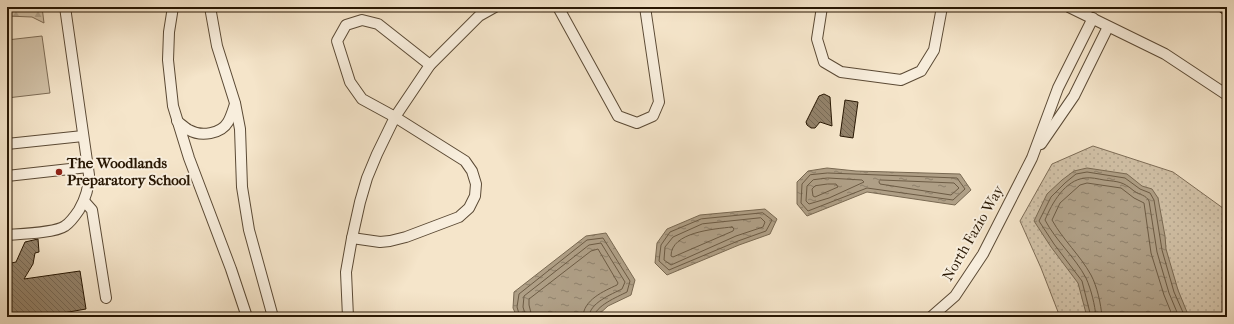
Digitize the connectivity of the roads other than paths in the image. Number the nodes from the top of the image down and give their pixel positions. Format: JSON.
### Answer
{"nodes":[{"id":1,"x":65,"y":7,"type":"edge"},
{"id":2,"x":173,"y":7,"type":"edge"},
{"id":3,"x":210,"y":7,"type":"edge"},
{"id":4,"x":495,"y":7,"type":"edge"},
{"id":5,"x":558,"y":7,"type":"edge"},
{"id":6,"x":645,"y":7,"type":"edge"},
{"id":7,"x":822,"y":7,"type":"edge"},
{"id":8,"x":942,"y":7,"type":"edge"},
{"id":9,"x":1069,"y":7,"type":"edge"},
{"id":10,"x":1093,"y":18,"type":"junction"},
{"id":11,"x":1108,"y":27,"type":"junction"},
{"id":12,"x":430,"y":65,"type":"junction"},
{"id":13,"x":1227,"y":96,"type":"edge"},
{"id":14,"x":236,"y":103,"type":"junction"},
{"id":15,"x":395,"y":118,"type":"junction"},
{"id":16,"x":177,"y":121,"type":"junction"},
{"id":17,"x":83,"y":136,"type":"junction"},
{"id":18,"x":7,"y":144,"type":"edge"},
{"id":19,"x":1032,"y":158,"type":"junction"},
{"id":20,"x":88,"y":167,"type":"junction"},
{"id":21,"x":7,"y":176,"type":"edge"},
{"id":22,"x":84,"y":201,"type":"junction"},
{"id":23,"x":7,"y":235,"type":"edge"},
{"id":24,"x":352,"y":238,"type":"junction"},
{"id":25,"x":106,"y":298,"type":"dead end"},
{"id":26,"x":247,"y":317,"type":"edge"},
{"id":27,"x":273,"y":317,"type":"edge"},
{"id":28,"x":348,"y":317,"type":"edge"},
{"id":29,"x":931,"y":317,"type":"edge"}],
"edges":[{"from":1,"to":17,"type":"street"},
{"from":2,"to":16,"type":"street"},
{"from":3,"to":14,"type":"street"},
{"from":4,"to":12,"type":"street"},
{"from":5,"to":6,"type":"street"},
{"from":7,"to":8,"type":"street"},
{"from":9,"to":10,"type":"street"},
{"from":10,"to":11,"type":"street"},
{"from":10,"to":19,"type":"street","name":"North Fazio Way"},
{"from":11,"to":13,"type":"street"},
{"from":11,"to":19,"type":"street","name":"North Fazio Way"},
{"from":12,"to":15,"type":"street"},
{"from":12,"to":15,"type":"street"},
{"from":14,"to":16,"type":"street"},
{"from":14,"to":27,"type":"street"},
{"from":15,"to":24,"type":"street"},
{"from":15,"to":24,"type":"street"},
{"from":16,"to":26,"type":"street"},
{"from":17,"to":18,"type":"street"},
{"from":17,"to":20,"type":"street"},
{"from":19,"to":29,"type":"street","name":"North Fazio Way"},
{"from":20,"to":21,"type":"street"},
{"from":20,"to":22,"type":"street"},
{"from":22,"to":23,"type":"street"},
{"from":22,"to":25,"type":"street"},
{"from":24,"to":28,"type":"street"}]}
